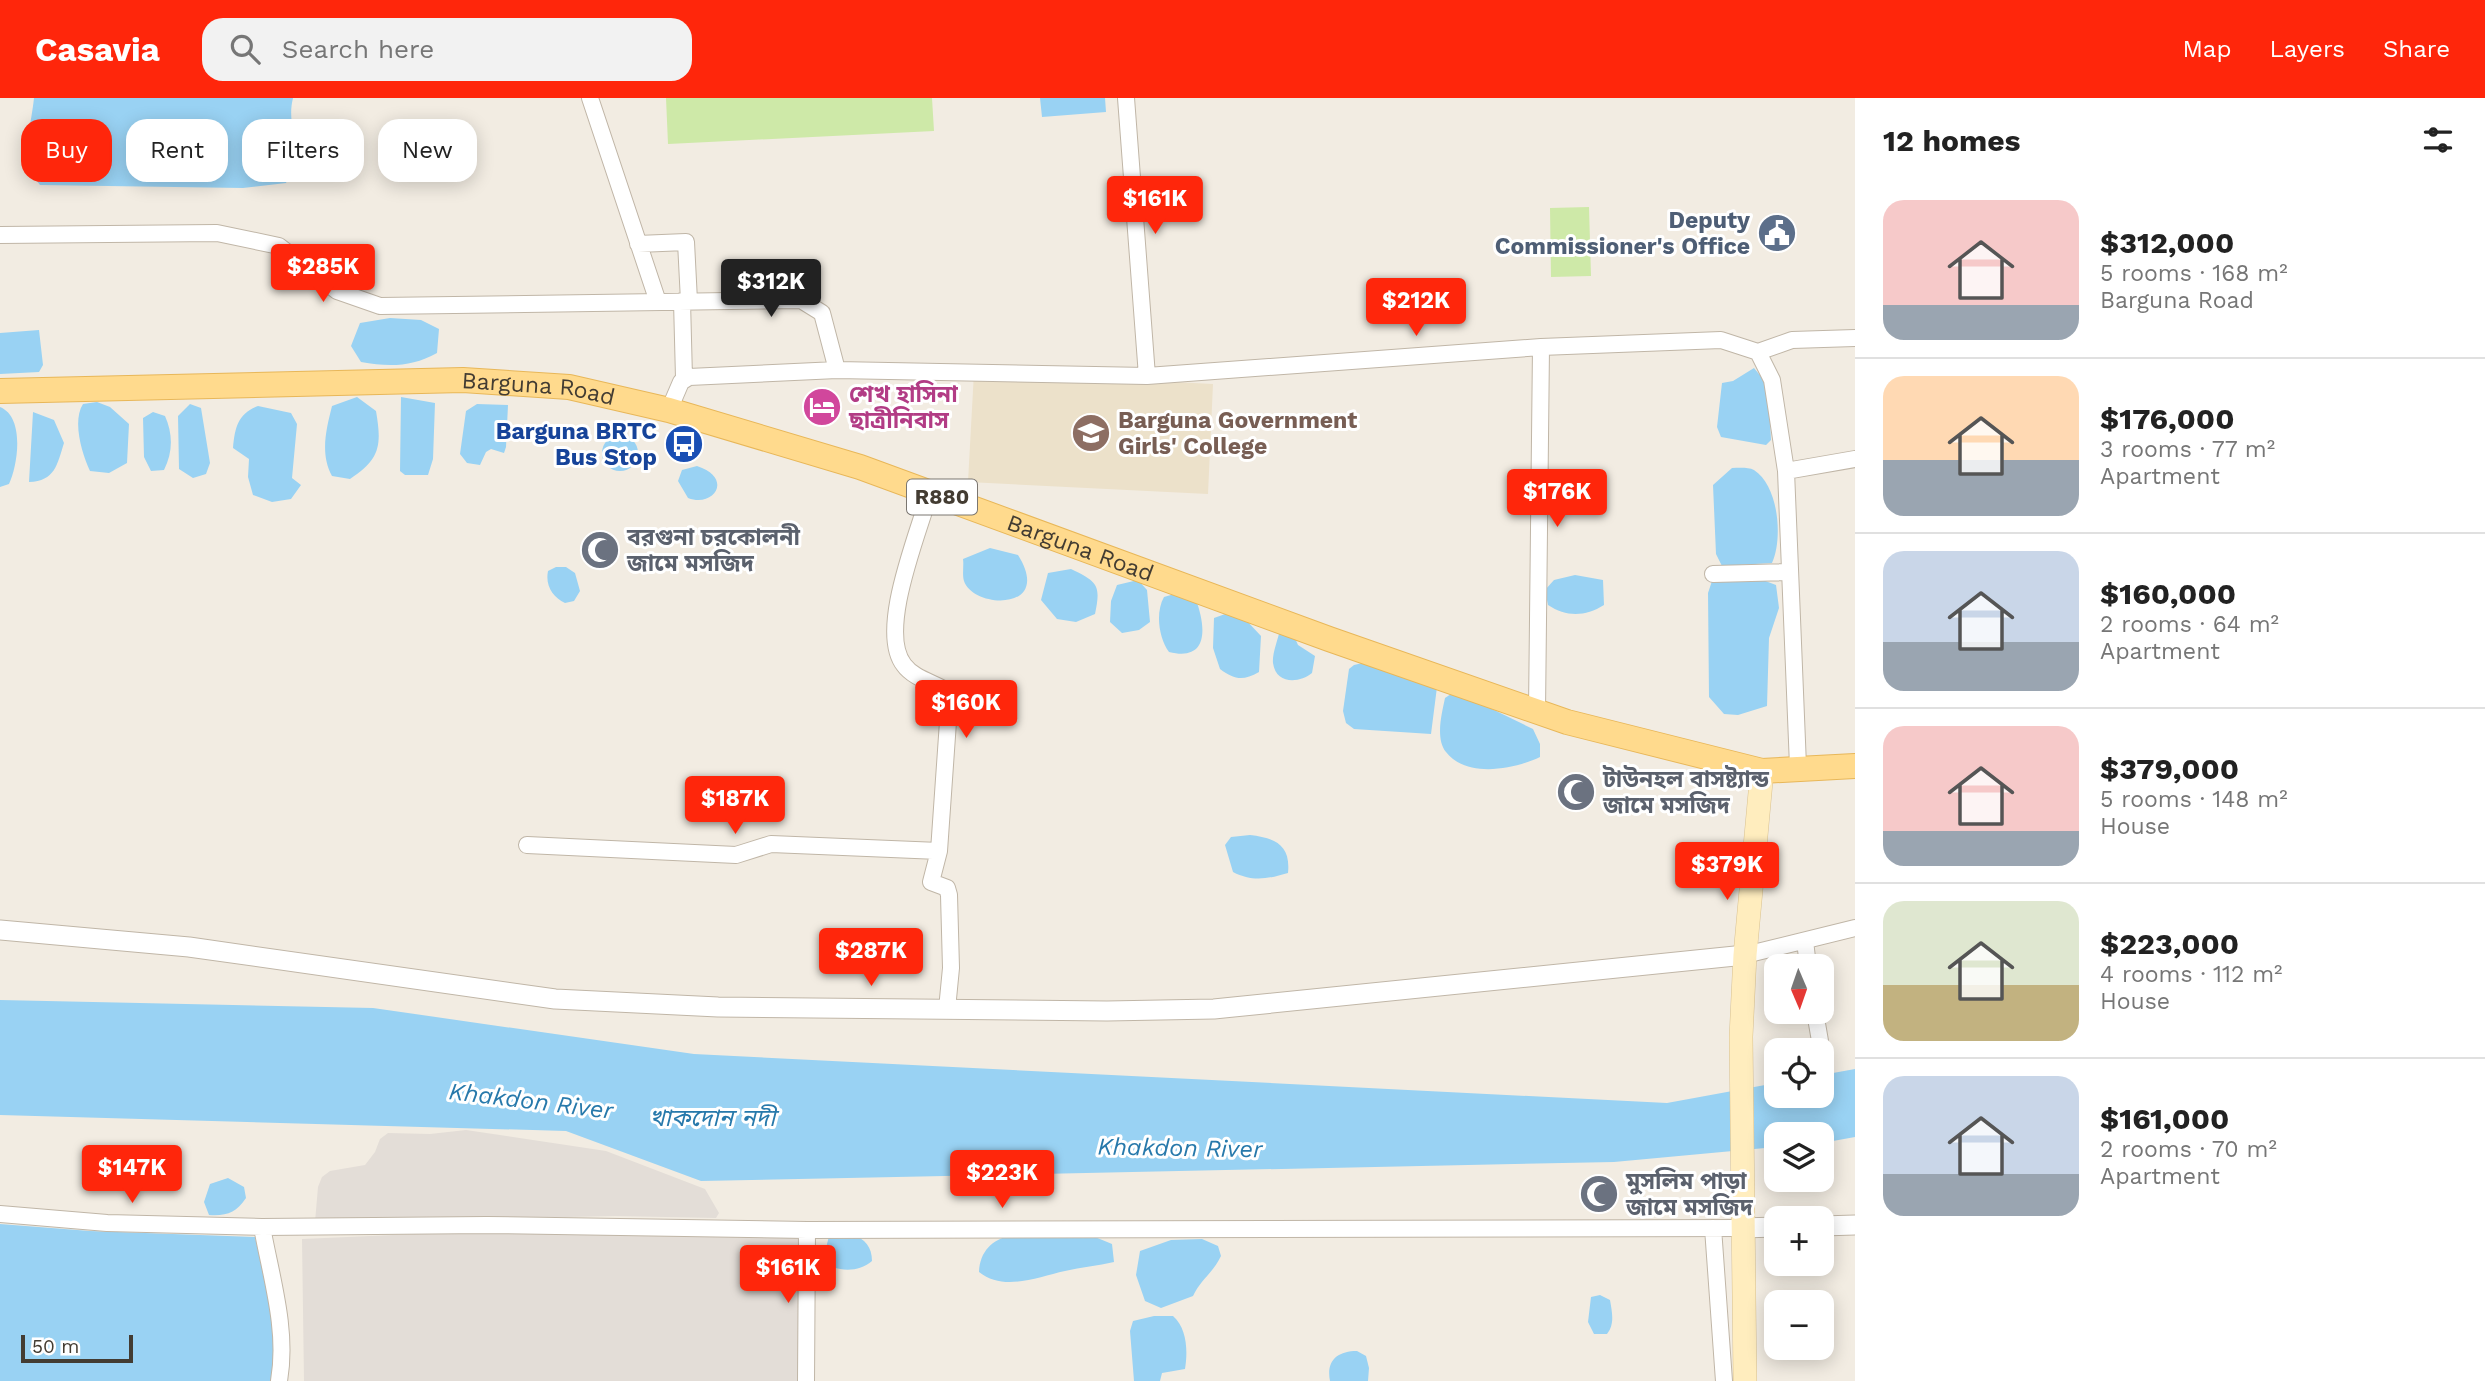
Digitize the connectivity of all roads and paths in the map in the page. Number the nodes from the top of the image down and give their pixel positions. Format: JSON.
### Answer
{"nodes":[{"id":1,"x":590,"y":98,"type":"edge"},
{"id":2,"x":1126,"y":98,"type":"edge"},
{"id":3,"x":0,"y":235,"type":"edge"},
{"id":4,"x":638,"y":244,"type":"junction"},
{"id":5,"x":686,"y":301,"type":"junction"},
{"id":6,"x":658,"y":302,"type":"junction"},
{"id":7,"x":1855,"y":338,"type":"edge"},
{"id":8,"x":1541,"y":347,"type":"junction"},
{"id":9,"x":1758,"y":352,"type":"junction"},
{"id":10,"x":837,"y":370,"type":"junction"},
{"id":11,"x":1147,"y":376,"type":"junction"},
{"id":12,"x":684,"y":379,"type":"junction"},
{"id":13,"x":0,"y":391,"type":"edge"},
{"id":14,"x":669,"y":410,"type":"junction"},
{"id":15,"x":1855,"y":459,"type":"edge"},
{"id":16,"x":1786,"y":471,"type":"junction"},
{"id":17,"x":930,"y":492,"type":"junction"},
{"id":18,"x":1790,"y":572,"type":"junction"},
{"id":19,"x":1713,"y":574,"type":"dead end"},
{"id":20,"x":1537,"y":711,"type":"junction"},
{"id":21,"x":1798,"y":766,"type":"junction"},
{"id":22,"x":1855,"y":766,"type":"edge"},
{"id":23,"x":1762,"y":771,"type":"junction"},
{"id":24,"x":527,"y":845,"type":"dead end"},
{"id":25,"x":939,"y":851,"type":"junction"},
{"id":26,"x":1855,"y":928,"type":"edge"},
{"id":27,"x":0,"y":930,"type":"edge"},
{"id":28,"x":1805,"y":941,"type":"junction"},
{"id":29,"x":1807,"y":954,"type":"edge"},
{"id":30,"x":1745,"y":955,"type":"junction"},
{"id":31,"x":947,"y":1009,"type":"junction"},
{"id":32,"x":0,"y":1214,"type":"edge"},
{"id":33,"x":1855,"y":1225,"type":"edge"},
{"id":34,"x":1834,"y":1226,"type":"edge"},
{"id":35,"x":262,"y":1227,"type":"junction"},
{"id":36,"x":1713,"y":1227,"type":"junction"},
{"id":37,"x":1742,"y":1227,"type":"junction"},
{"id":38,"x":1764,"y":1227,"type":"edge"},
{"id":39,"x":807,"y":1230,"type":"junction"},
{"id":40,"x":279,"y":1381,"type":"edge"},
{"id":41,"x":806,"y":1381,"type":"edge"},
{"id":42,"x":1724,"y":1381,"type":"edge"},
{"id":43,"x":1745,"y":1381,"type":"edge"}],
"edges":[{"from":1,"to":4,"type":"street"},
{"from":2,"to":11,"type":"street"},
{"from":3,"to":6,"type":"street"},
{"from":4,"to":5,"type":"street"},
{"from":4,"to":6,"type":"street"},
{"from":5,"to":6,"type":"street"},
{"from":5,"to":10,"type":"street"},
{"from":5,"to":12,"type":"street"},
{"from":7,"to":9,"type":"street"},
{"from":8,"to":9,"type":"street"},
{"from":8,"to":11,"type":"street"},
{"from":8,"to":20,"type":"street"},
{"from":9,"to":16,"type":"street"},
{"from":10,"to":11,"type":"street"},
{"from":10,"to":12,"type":"street"},
{"from":12,"to":14,"type":"street"},
{"from":13,"to":14,"type":"main road","name":"Barguna Road","number":"R880"},
{"from":14,"to":17,"type":"main road","name":"Barguna Road","number":"R880"},
{"from":15,"to":16,"type":"street"},
{"from":16,"to":18,"type":"street"},
{"from":17,"to":20,"type":"main road","name":"Barguna Road","number":"R880"},
{"from":17,"to":25,"type":"street"},
{"from":18,"to":19,"type":"street"},
{"from":18,"to":21,"type":"street"},
{"from":20,"to":23,"type":"main road","name":"Barguna Road","number":"R880"},
{"from":21,"to":22,"type":"main road","name":"Barguna Road","number":"R880"},
{"from":21,"to":23,"type":"main road","name":"Barguna Road","number":"R880"},
{"from":23,"to":30,"type":"main road"},
{"from":24,"to":25,"type":"street"},
{"from":25,"to":31,"type":"street"},
{"from":26,"to":28,"type":"street"},
{"from":27,"to":31,"type":"street"},
{"from":28,"to":29,"type":"street"},
{"from":28,"to":30,"type":"street"},
{"from":30,"to":31,"type":"street"},
{"from":30,"to":37,"type":"main road"},
{"from":32,"to":35,"type":"street"},
{"from":33,"to":34,"type":"street"},
{"from":35,"to":39,"type":"street"},
{"from":35,"to":40,"type":"street"},
{"from":36,"to":37,"type":"street"},
{"from":36,"to":39,"type":"street"},
{"from":36,"to":42,"type":"street"},
{"from":37,"to":38,"type":"street"},
{"from":37,"to":43,"type":"main road"},
{"from":39,"to":41,"type":"street"}]}
